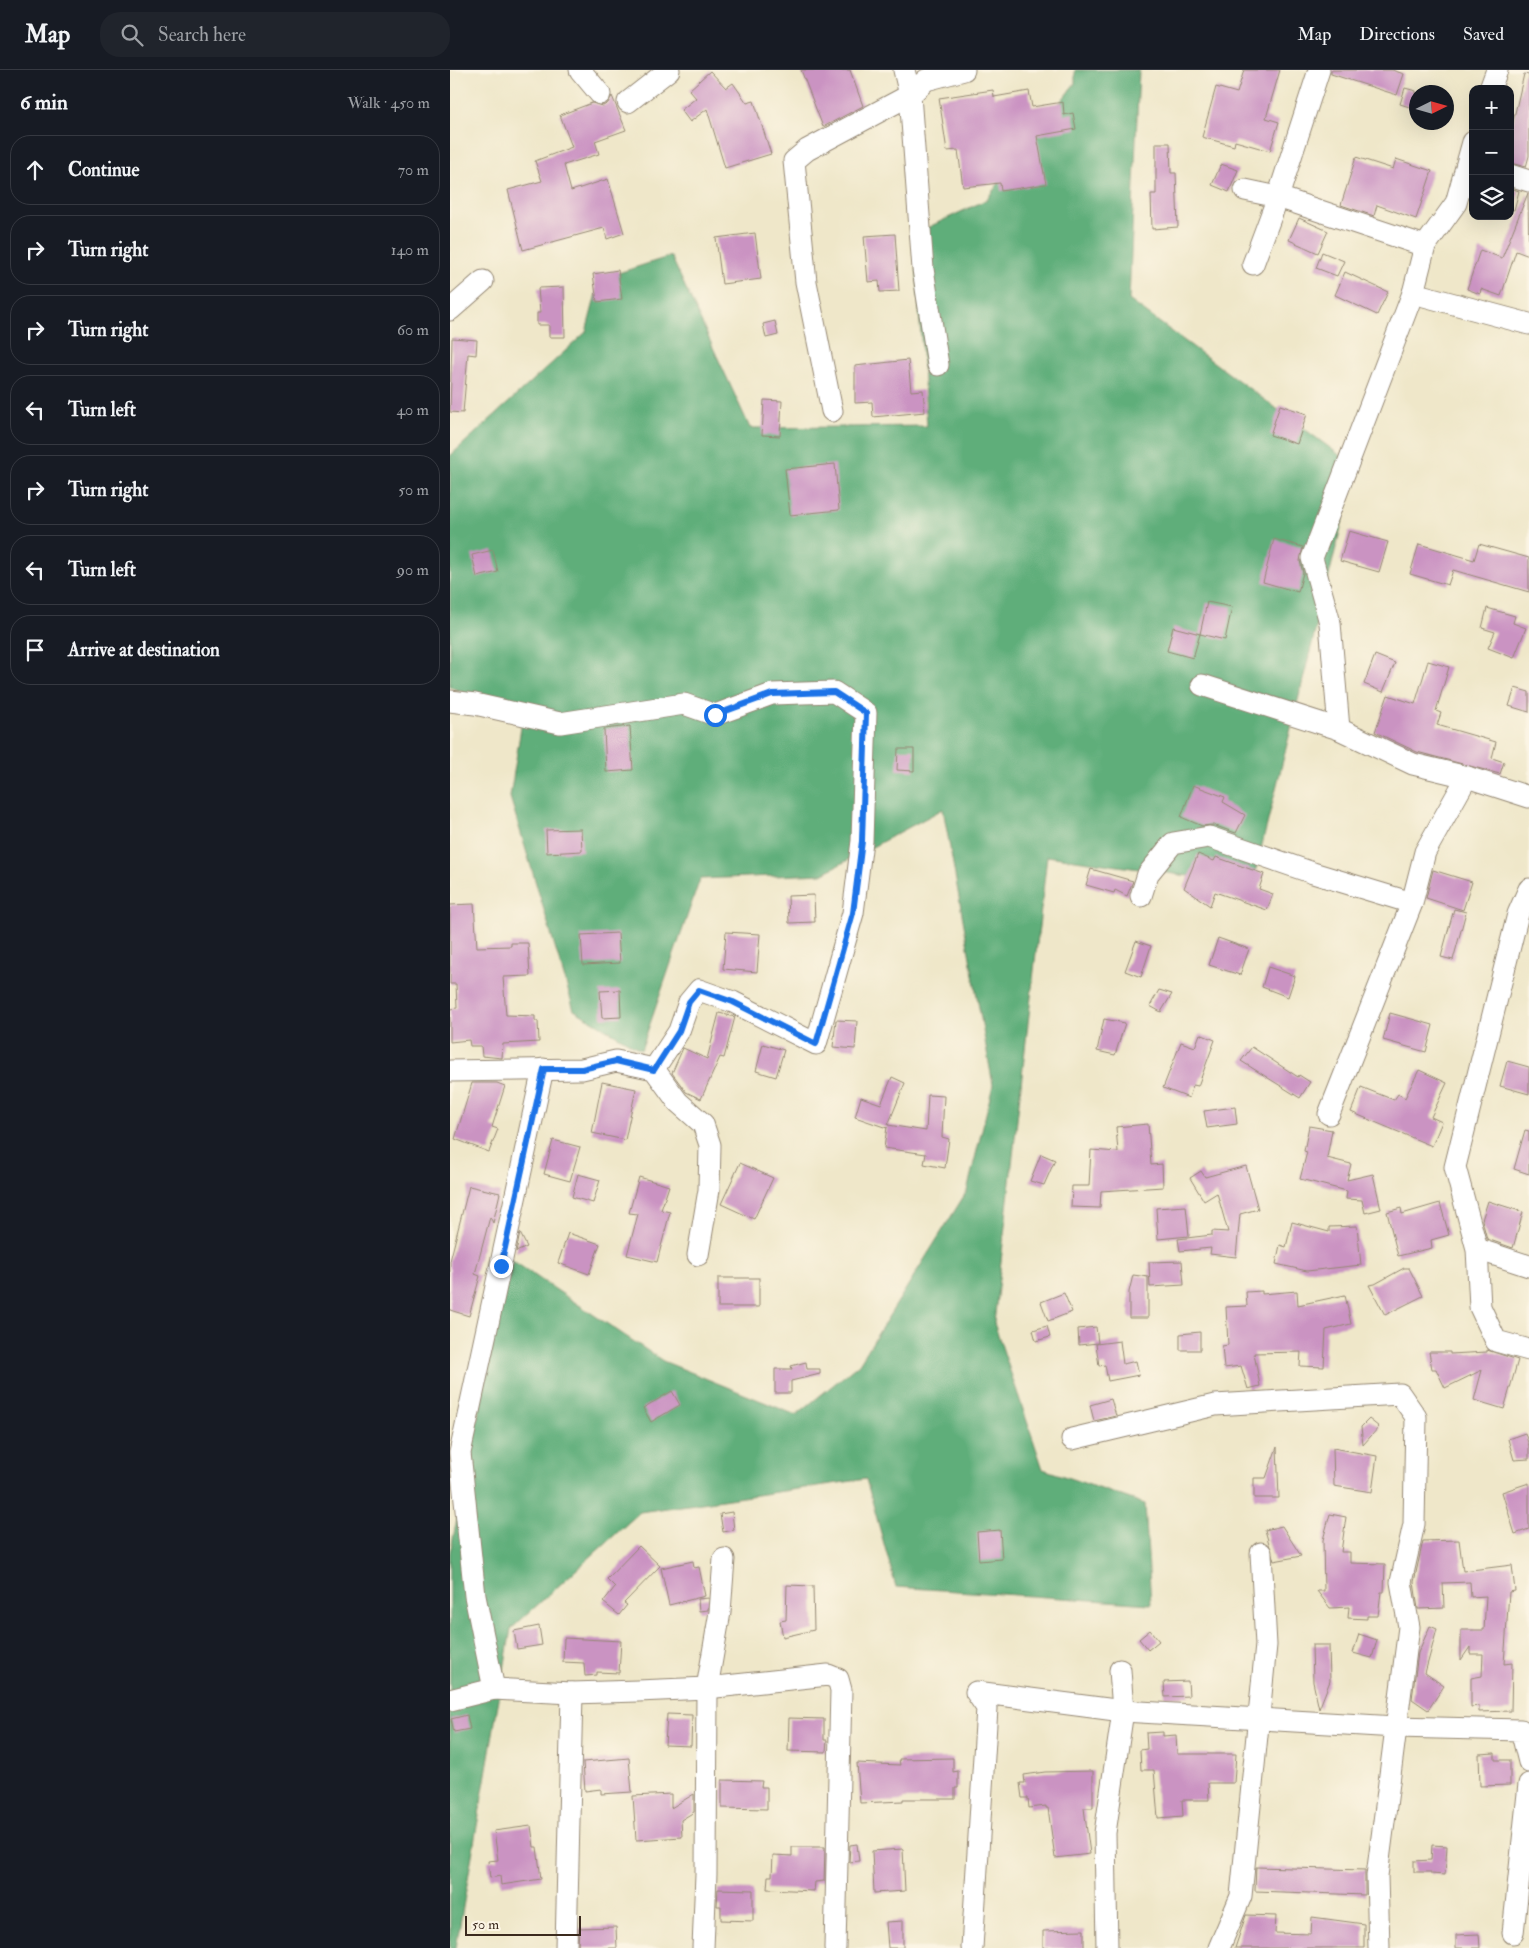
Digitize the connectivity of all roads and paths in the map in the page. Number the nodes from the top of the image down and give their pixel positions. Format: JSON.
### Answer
{"nodes":[{"id":1,"x":580,"y":70,"type":"edge"},
{"id":2,"x":669,"y":70,"type":"edge"},
{"id":3,"x":904,"y":70,"type":"edge"},
{"id":4,"x":964,"y":70,"type":"edge"},
{"id":5,"x":1320,"y":70,"type":"edge"},
{"id":6,"x":1497,"y":70,"type":"edge"},
{"id":7,"x":1491,"y":85,"type":"edge"},
{"id":8,"x":600,"y":94,"type":"dead end"},
{"id":9,"x":910,"y":95,"type":"junction"},
{"id":10,"x":628,"y":102,"type":"dead end"},
{"id":11,"x":1469,"y":161,"type":"edge"},
{"id":12,"x":1514,"y":176,"type":"edge"},
{"id":13,"x":1529,"y":181,"type":"edge"},
{"id":14,"x":1245,"y":190,"type":"dead end"},
{"id":15,"x":1278,"y":197,"type":"junction"},
{"id":16,"x":1425,"y":246,"type":"junction"},
{"id":17,"x":1253,"y":264,"type":"dead end"},
{"id":18,"x":483,"y":281,"type":"dead end"},
{"id":19,"x":1413,"y":293,"type":"junction"},
{"id":20,"x":450,"y":310,"type":"edge"},
{"id":21,"x":1529,"y":324,"type":"edge"},
{"id":22,"x":938,"y":365,"type":"dead end"},
{"id":23,"x":832,"y":412,"type":"dead end"},
{"id":24,"x":1202,"y":685,"type":"dead end"},
{"id":25,"x":450,"y":701,"type":"edge"},
{"id":26,"x":1339,"y":729,"type":"junction"},
{"id":27,"x":1467,"y":777,"type":"junction"},
{"id":28,"x":1529,"y":797,"type":"edge"},
{"id":29,"x":1529,"y":889,"type":"edge"},
{"id":30,"x":1140,"y":896,"type":"dead end"},
{"id":31,"x":1412,"y":903,"type":"junction"},
{"id":32,"x":544,"y":1069,"type":"junction"},
{"id":33,"x":654,"y":1070,"type":"junction"},
{"id":34,"x":450,"y":1071,"type":"edge"},
{"id":35,"x":1329,"y":1114,"type":"dead end"},
{"id":36,"x":1477,"y":1249,"type":"junction"},
{"id":37,"x":698,"y":1255,"type":"dead end"},
{"id":38,"x":1529,"y":1266,"type":"edge"},
{"id":39,"x":1529,"y":1350,"type":"edge"},
{"id":40,"x":1072,"y":1439,"type":"dead end"},
{"id":41,"x":1261,"y":1553,"type":"dead end"},
{"id":42,"x":724,"y":1559,"type":"dead end"},
{"id":43,"x":1120,"y":1670,"type":"dead end"},
{"id":44,"x":707,"y":1688,"type":"junction"},
{"id":45,"x":494,"y":1689,"type":"junction"},
{"id":46,"x":572,"y":1693,"type":"junction"},
{"id":47,"x":450,"y":1700,"type":"edge"},
{"id":48,"x":1123,"y":1711,"type":"junction"},
{"id":49,"x":1258,"y":1719,"type":"junction"},
{"id":50,"x":1396,"y":1727,"type":"junction"},
{"id":51,"x":1529,"y":1762,"type":"edge"},
{"id":52,"x":1529,"y":1784,"type":"edge"},
{"id":53,"x":1518,"y":1938,"type":"edge"},
{"id":54,"x":566,"y":1948,"type":"edge"},
{"id":55,"x":703,"y":1948,"type":"edge"},
{"id":56,"x":834,"y":1948,"type":"edge"},
{"id":57,"x":972,"y":1948,"type":"edge"},
{"id":58,"x":1106,"y":1948,"type":"edge"},
{"id":59,"x":1219,"y":1948,"type":"edge"},
{"id":60,"x":1378,"y":1948,"type":"edge"}],
"edges":[{"from":1,"to":8,"type":"street"},
{"from":2,"to":10,"type":"street"},
{"from":3,"to":9,"type":"street"},
{"from":4,"to":9,"type":"street"},
{"from":5,"to":15,"type":"street"},
{"from":6,"to":7,"type":"street"},
{"from":9,"to":22,"type":"street"},
{"from":9,"to":23,"type":"street"},
{"from":11,"to":16,"type":"street"},
{"from":12,"to":13,"type":"street"},
{"from":14,"to":15,"type":"street"},
{"from":15,"to":16,"type":"street"},
{"from":15,"to":17,"type":"street"},
{"from":16,"to":19,"type":"street"},
{"from":18,"to":20,"type":"street"},
{"from":19,"to":21,"type":"street"},
{"from":19,"to":26,"type":"street"},
{"from":24,"to":26,"type":"street"},
{"from":25,"to":33,"type":"street"},
{"from":26,"to":27,"type":"street"},
{"from":27,"to":28,"type":"street"},
{"from":27,"to":31,"type":"street"},
{"from":29,"to":36,"type":"street"},
{"from":30,"to":31,"type":"street"},
{"from":31,"to":35,"type":"street"},
{"from":32,"to":33,"type":"street"},
{"from":32,"to":34,"type":"street"},
{"from":32,"to":45,"type":"street"},
{"from":33,"to":37,"type":"street"},
{"from":36,"to":38,"type":"street"},
{"from":36,"to":39,"type":"street"},
{"from":40,"to":50,"type":"street"},
{"from":41,"to":49,"type":"street"},
{"from":42,"to":44,"type":"street"},
{"from":43,"to":48,"type":"street"},
{"from":44,"to":46,"type":"street"},
{"from":44,"to":55,"type":"street"},
{"from":44,"to":56,"type":"street"},
{"from":45,"to":46,"type":"street"},
{"from":45,"to":47,"type":"street"},
{"from":46,"to":54,"type":"street"},
{"from":48,"to":49,"type":"street"},
{"from":48,"to":57,"type":"street"},
{"from":48,"to":58,"type":"street"},
{"from":49,"to":50,"type":"street"},
{"from":49,"to":59,"type":"street"},
{"from":50,"to":51,"type":"street"},
{"from":50,"to":60,"type":"street"},
{"from":52,"to":53,"type":"street"}]}
